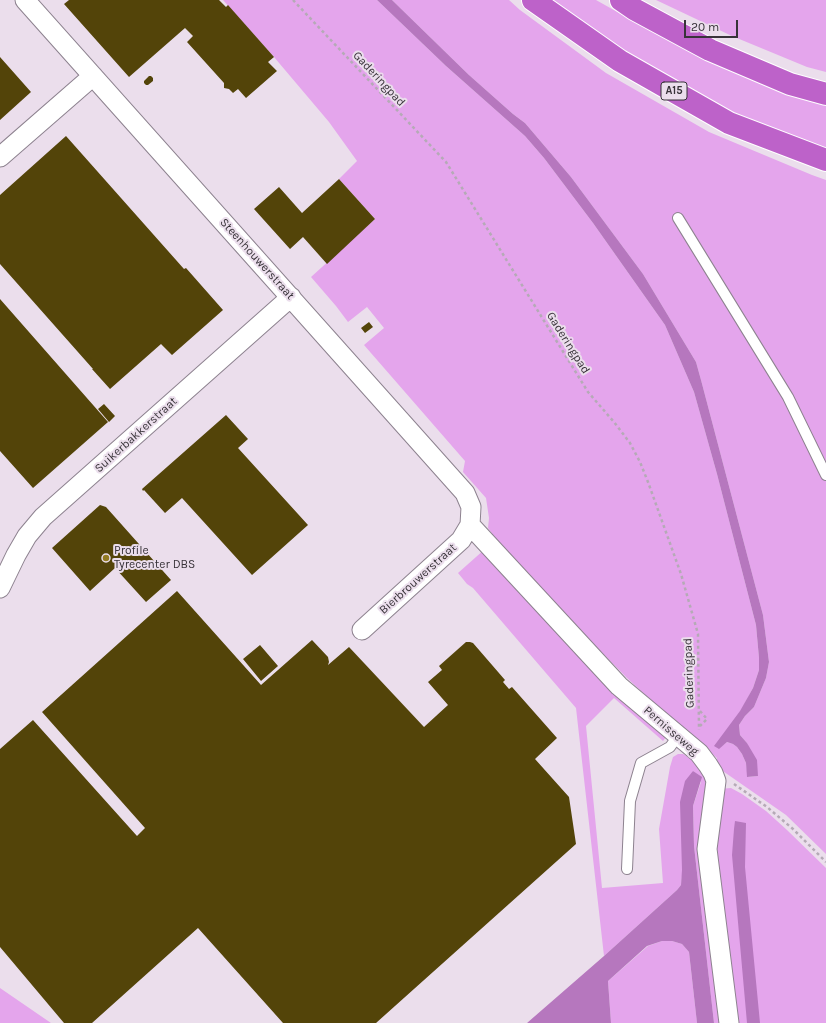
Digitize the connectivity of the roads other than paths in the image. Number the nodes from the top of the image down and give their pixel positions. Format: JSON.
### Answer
{"nodes":[{"id":1,"x":25,"y":0,"type":"edge"},
{"id":2,"x":533,"y":0,"type":"edge"},
{"id":3,"x":621,"y":0,"type":"edge"},
{"id":4,"x":93,"y":76,"type":"junction"},
{"id":5,"x":826,"y":94,"type":"edge"},
{"id":6,"x":0,"y":157,"type":"edge"},
{"id":7,"x":826,"y":160,"type":"edge"},
{"id":8,"x":678,"y":218,"type":"dead end"},
{"id":9,"x":291,"y":297,"type":"junction"},
{"id":10,"x":826,"y":475,"type":"edge"},
{"id":11,"x":470,"y":525,"type":"junction"},
{"id":12,"x":0,"y":588,"type":"edge"},
{"id":13,"x":362,"y":630,"type":"dead end"},
{"id":14,"x":678,"y":736,"type":"junction"},
{"id":15,"x":627,"y":868,"type":"dead end"},
{"id":16,"x":729,"y":1023,"type":"edge"}],
"edges":[{"from":1,"to":4,"type":"street","name":"Steenhouwerstraat"},
{"from":2,"to":7,"type":"highway","number":"A15"},
{"from":3,"to":5,"type":"highway"},
{"from":4,"to":6,"type":"street"},
{"from":4,"to":9,"type":"street","name":"Steenhouwerstraat"},
{"from":8,"to":10,"type":"lane"},
{"from":9,"to":11,"type":"street","name":"Steenhouwerstraat"},
{"from":9,"to":12,"type":"street","name":"Suikerbakkerstraat"},
{"from":11,"to":13,"type":"street","name":"Bierbrouwerstraat"},
{"from":11,"to":14,"type":"street","name":"Pernisseweg"},
{"from":14,"to":15,"type":"lane"},
{"from":14,"to":16,"type":"street","name":"Pernisseweg"}]}
